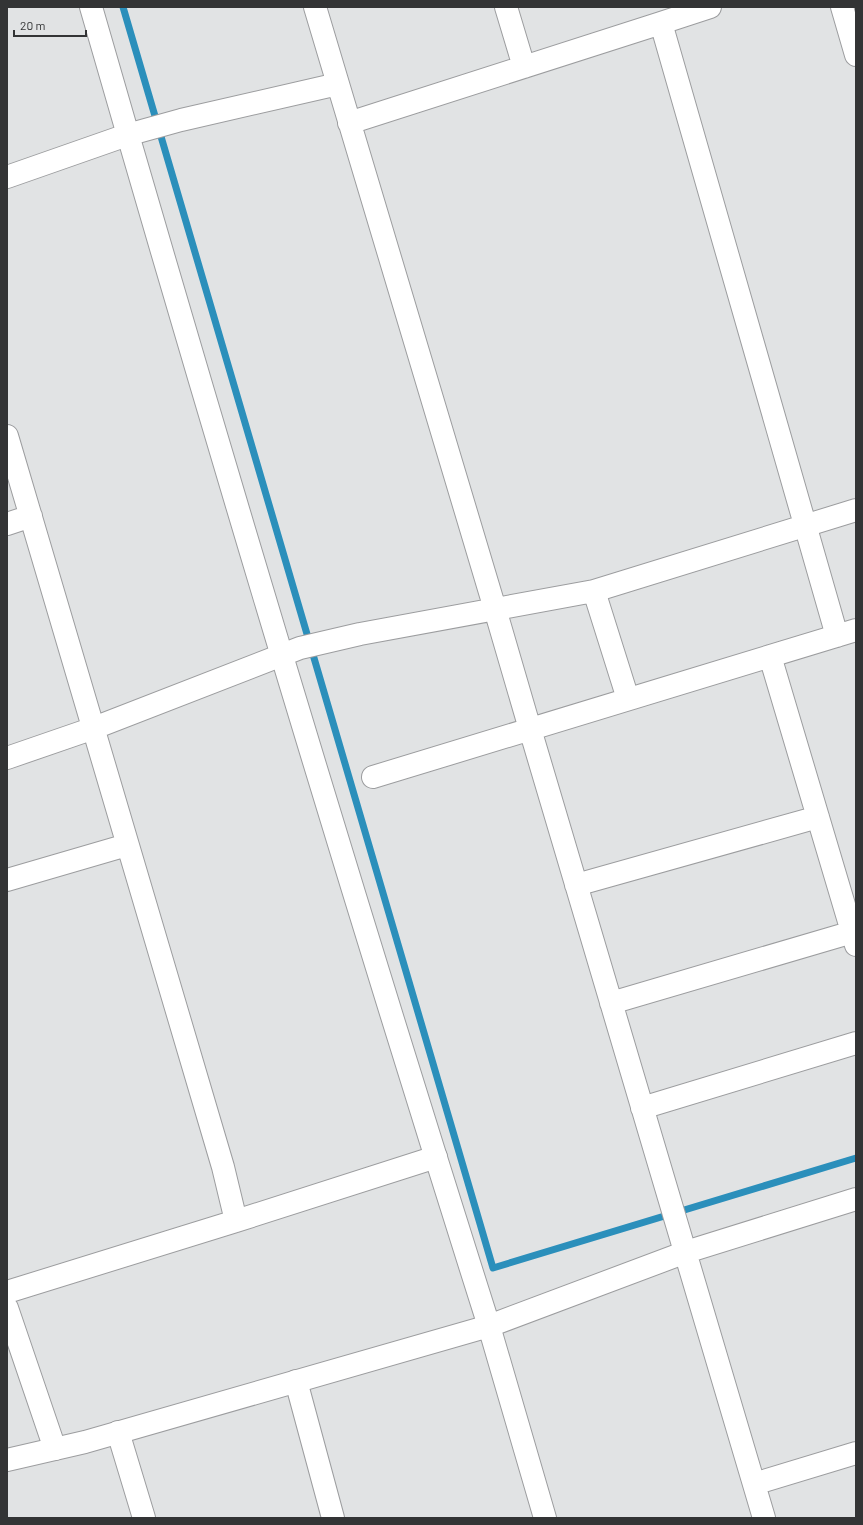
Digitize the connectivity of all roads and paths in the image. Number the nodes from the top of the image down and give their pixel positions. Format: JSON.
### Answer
{"nodes":[{"id":1,"x":90,"y":7,"type":"edge"},
{"id":2,"x":315,"y":7,"type":"edge"},
{"id":3,"x":506,"y":7,"type":"edge"},
{"id":4,"x":710,"y":7,"type":"edge"},
{"id":5,"x":842,"y":7,"type":"edge"},
{"id":6,"x":661,"y":23,"type":"junction"},
{"id":7,"x":856,"y":55,"type":"edge"},
{"id":8,"x":524,"y":67,"type":"junction"},
{"id":9,"x":338,"y":84,"type":"junction"},
{"id":10,"x":349,"y":123,"type":"junction"},
{"id":11,"x":127,"y":135,"type":"junction"},
{"id":12,"x":7,"y":177,"type":"edge"},
{"id":13,"x":7,"y":436,"type":"edge"},
{"id":14,"x":856,"y":510,"type":"edge"},
{"id":15,"x":31,"y":516,"type":"junction"},
{"id":16,"x":7,"y":524,"type":"edge"},
{"id":17,"x":805,"y":525,"type":"junction"},
{"id":18,"x":594,"y":591,"type":"junction"},
{"id":19,"x":495,"y":609,"type":"junction"},
{"id":20,"x":846,"y":633,"type":"edge"},
{"id":21,"x":282,"y":654,"type":"junction"},
{"id":22,"x":770,"y":656,"type":"junction"},
{"id":23,"x":628,"y":699,"type":"junction"},
{"id":24,"x":94,"y":728,"type":"junction"},
{"id":25,"x":530,"y":729,"type":"junction"},
{"id":26,"x":7,"y":758,"type":"edge"},
{"id":27,"x":373,"y":777,"type":"dead end"},
{"id":28,"x":818,"y":817,"type":"junction"},
{"id":29,"x":128,"y":845,"type":"junction"},
{"id":30,"x":7,"y":880,"type":"edge"},
{"id":31,"x":576,"y":885,"type":"junction"},
{"id":32,"x":855,"y":936,"type":"edge"},
{"id":33,"x":611,"y":1003,"type":"junction"},
{"id":34,"x":856,"y":1043,"type":"edge"},
{"id":35,"x":642,"y":1108,"type":"junction"},
{"id":36,"x":436,"y":1157,"type":"junction"},
{"id":37,"x":856,"y":1199,"type":"edge"},
{"id":38,"x":236,"y":1221,"type":"junction"},
{"id":39,"x":686,"y":1252,"type":"junction"},
{"id":40,"x":7,"y":1292,"type":"edge"},
{"id":41,"x":7,"y":1308,"type":"edge"},
{"id":42,"x":489,"y":1326,"type":"junction"},
{"id":43,"x":296,"y":1381,"type":"junction"},
{"id":44,"x":118,"y":1432,"type":"junction"},
{"id":45,"x":55,"y":1450,"type":"junction"},
{"id":46,"x":856,"y":1453,"type":"edge"},
{"id":47,"x":7,"y":1460,"type":"edge"},
{"id":48,"x":754,"y":1484,"type":"junction"},
{"id":49,"x":144,"y":1518,"type":"edge"},
{"id":50,"x":333,"y":1518,"type":"edge"},
{"id":51,"x":545,"y":1518,"type":"edge"},
{"id":52,"x":764,"y":1518,"type":"edge"}],
"edges":[{"from":1,"to":11,"type":"street"},
{"from":2,"to":9,"type":"street"},
{"from":3,"to":8,"type":"street"},
{"from":4,"to":6,"type":"street"},
{"from":5,"to":7,"type":"street"},
{"from":6,"to":8,"type":"street"},
{"from":6,"to":17,"type":"street"},
{"from":8,"to":10,"type":"street"},
{"from":9,"to":10,"type":"street"},
{"from":9,"to":11,"type":"street"},
{"from":10,"to":19,"type":"street"},
{"from":11,"to":12,"type":"street"},
{"from":11,"to":21,"type":"street"},
{"from":13,"to":15,"type":"street"},
{"from":14,"to":17,"type":"street"},
{"from":15,"to":16,"type":"street"},
{"from":15,"to":24,"type":"street"},
{"from":17,"to":18,"type":"street"},
{"from":17,"to":20,"type":"street"},
{"from":18,"to":19,"type":"street"},
{"from":18,"to":23,"type":"street"},
{"from":19,"to":21,"type":"street"},
{"from":19,"to":25,"type":"street"},
{"from":20,"to":22,"type":"street"},
{"from":21,"to":24,"type":"street"},
{"from":21,"to":36,"type":"street"},
{"from":22,"to":23,"type":"street"},
{"from":22,"to":28,"type":"street"},
{"from":23,"to":25,"type":"street"},
{"from":24,"to":26,"type":"street"},
{"from":24,"to":29,"type":"street"},
{"from":25,"to":27,"type":"street"},
{"from":25,"to":31,"type":"street"},
{"from":28,"to":31,"type":"street"},
{"from":28,"to":32,"type":"street"},
{"from":29,"to":30,"type":"street"},
{"from":29,"to":38,"type":"street"},
{"from":31,"to":33,"type":"street"},
{"from":32,"to":33,"type":"street"},
{"from":33,"to":35,"type":"street"},
{"from":34,"to":35,"type":"street"},
{"from":35,"to":39,"type":"street"},
{"from":36,"to":38,"type":"street"},
{"from":36,"to":42,"type":"street"},
{"from":37,"to":39,"type":"street"},
{"from":38,"to":40,"type":"street"},
{"from":39,"to":42,"type":"street"},
{"from":39,"to":48,"type":"street"},
{"from":41,"to":45,"type":"street"},
{"from":42,"to":43,"type":"street"},
{"from":42,"to":51,"type":"street"},
{"from":43,"to":44,"type":"street"},
{"from":43,"to":50,"type":"street"},
{"from":44,"to":45,"type":"street"},
{"from":44,"to":49,"type":"street"},
{"from":45,"to":47,"type":"street"},
{"from":46,"to":48,"type":"street"},
{"from":48,"to":52,"type":"street"}]}
